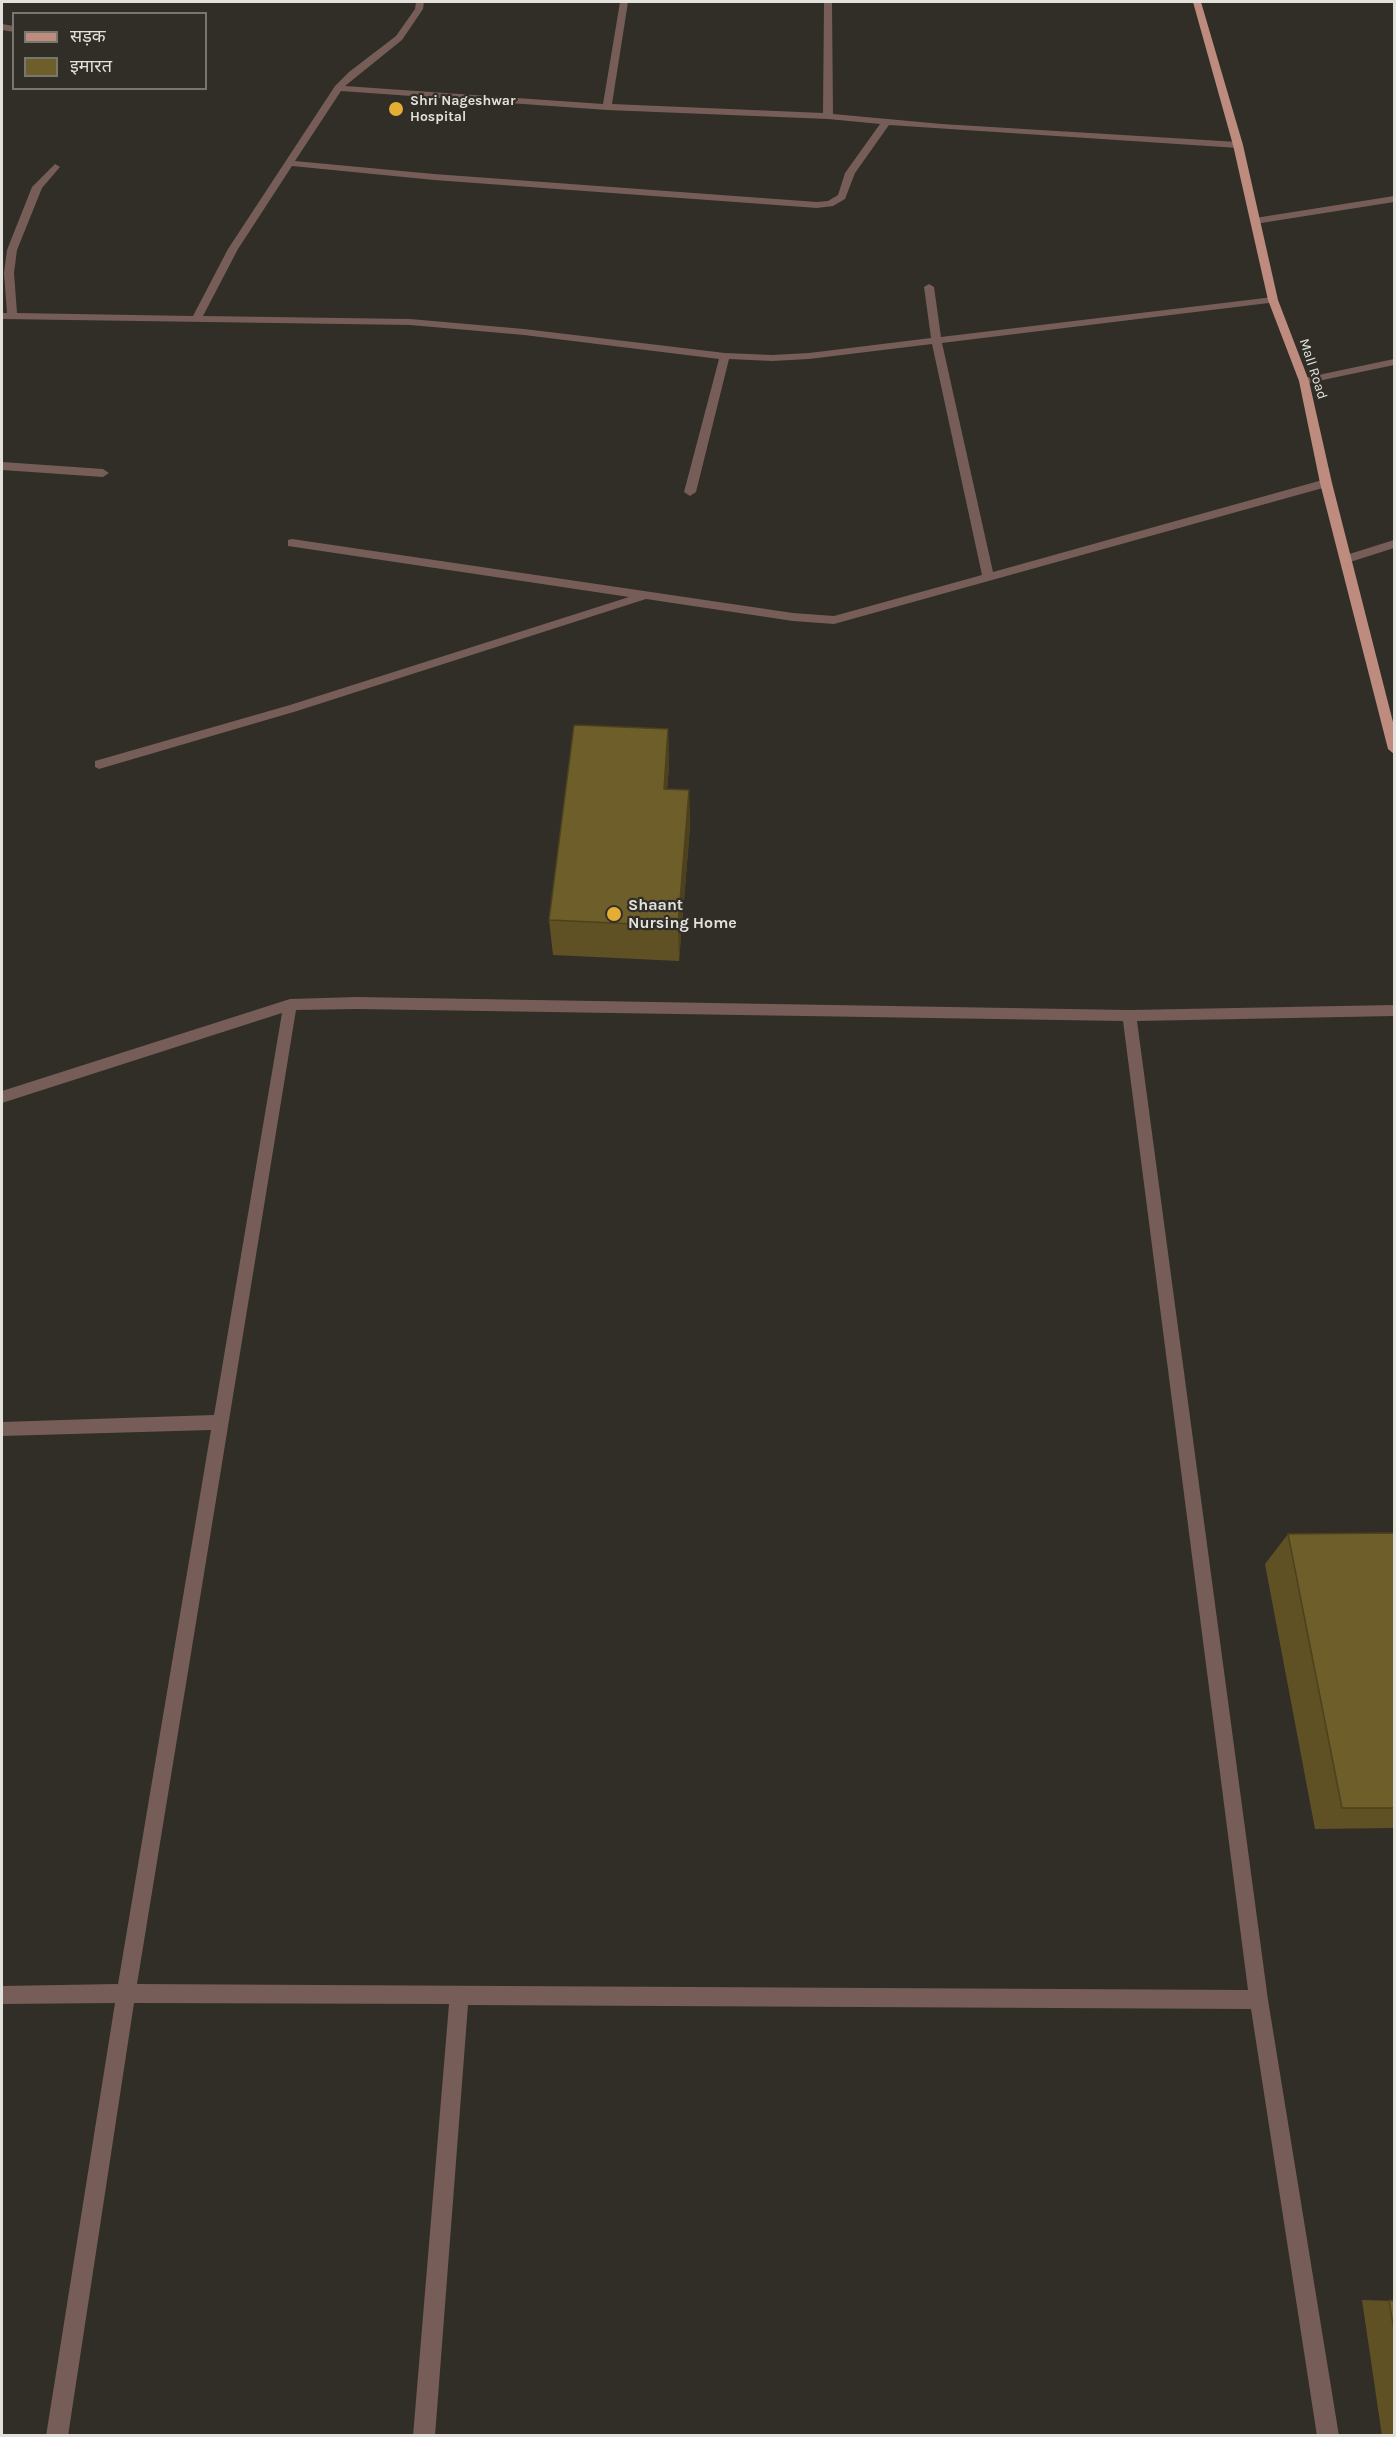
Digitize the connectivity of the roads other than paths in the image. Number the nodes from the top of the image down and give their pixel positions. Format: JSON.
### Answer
{"nodes":[{"id":1,"x":420,"y":2,"type":"edge"},
{"id":2,"x":624,"y":2,"type":"edge"},
{"id":3,"x":828,"y":2,"type":"edge"},
{"id":4,"x":1197,"y":2,"type":"edge"},
{"id":5,"x":338,"y":88,"type":"junction"},
{"id":6,"x":608,"y":107,"type":"junction"},
{"id":7,"x":828,"y":116,"type":"junction"},
{"id":8,"x":886,"y":122,"type":"junction"},
{"id":9,"x":1238,"y":144,"type":"junction"},
{"id":10,"x":288,"y":163,"type":"junction"},
{"id":11,"x":55,"y":167,"type":"dead end"},
{"id":12,"x":1395,"y":199,"type":"edge"},
{"id":13,"x":1256,"y":221,"type":"junction"},
{"id":14,"x":929,"y":287,"type":"dead end"},
{"id":15,"x":1273,"y":300,"type":"junction"},
{"id":16,"x":7,"y":316,"type":"edge"},
{"id":17,"x":196,"y":320,"type":"junction"},
{"id":18,"x":936,"y":339,"type":"junction"},
{"id":19,"x":725,"y":356,"type":"junction"},
{"id":20,"x":1395,"y":362,"type":"edge"},
{"id":21,"x":1304,"y":381,"type":"junction"},
{"id":22,"x":2,"y":466,"type":"edge"},
{"id":23,"x":103,"y":473,"type":"dead end"},
{"id":24,"x":1326,"y":483,"type":"junction"},
{"id":25,"x":690,"y":492,"type":"dead end"},
{"id":26,"x":292,"y":543,"type":"dead end"},
{"id":27,"x":1395,"y":544,"type":"edge"},
{"id":28,"x":1347,"y":559,"type":"junction"},
{"id":29,"x":988,"y":577,"type":"junction"},
{"id":30,"x":645,"y":596,"type":"junction"},
{"id":31,"x":1395,"y":749,"type":"edge"},
{"id":32,"x":99,"y":764,"type":"dead end"},
{"id":33,"x":290,"y":1005,"type":"junction"},
{"id":34,"x":1395,"y":1010,"type":"edge"},
{"id":35,"x":1129,"y":1016,"type":"junction"},
{"id":36,"x":2,"y":1097,"type":"edge"},
{"id":37,"x":220,"y":1422,"type":"junction"},
{"id":38,"x":2,"y":1429,"type":"edge"},
{"id":39,"x":126,"y":1993,"type":"junction"},
{"id":40,"x":2,"y":1995,"type":"edge"},
{"id":41,"x":459,"y":1995,"type":"junction"},
{"id":42,"x":1259,"y":2000,"type":"junction"},
{"id":43,"x":57,"y":2436,"type":"edge"},
{"id":44,"x":424,"y":2436,"type":"edge"},
{"id":45,"x":1328,"y":2436,"type":"edge"}],
"edges":[{"from":1,"to":5,"type":"street"},
{"from":2,"to":6,"type":"street"},
{"from":3,"to":7,"type":"street"},
{"from":4,"to":9,"type":"main road","name":"Mall Road"},
{"from":5,"to":6,"type":"street"},
{"from":5,"to":10,"type":"street"},
{"from":6,"to":7,"type":"street"},
{"from":7,"to":8,"type":"street"},
{"from":8,"to":9,"type":"street"},
{"from":8,"to":10,"type":"street"},
{"from":9,"to":13,"type":"main road","name":"Mall Road"},
{"from":10,"to":17,"type":"street"},
{"from":11,"to":16,"type":"street"},
{"from":12,"to":13,"type":"street"},
{"from":13,"to":15,"type":"main road","name":"Mall Road"},
{"from":14,"to":18,"type":"street"},
{"from":15,"to":18,"type":"street"},
{"from":15,"to":21,"type":"main road","name":"Mall Road"},
{"from":16,"to":17,"type":"street"},
{"from":17,"to":19,"type":"street"},
{"from":18,"to":19,"type":"street"},
{"from":18,"to":29,"type":"street"},
{"from":19,"to":25,"type":"street"},
{"from":20,"to":21,"type":"street"},
{"from":21,"to":24,"type":"main road","name":"Mall Road"},
{"from":22,"to":23,"type":"street"},
{"from":24,"to":28,"type":"main road","name":"Mall Road"},
{"from":24,"to":29,"type":"street"},
{"from":26,"to":30,"type":"street"},
{"from":27,"to":28,"type":"street"},
{"from":28,"to":31,"type":"main road","name":"Mall Road"},
{"from":29,"to":30,"type":"street"},
{"from":30,"to":32,"type":"street"},
{"from":33,"to":35,"type":"street"},
{"from":33,"to":36,"type":"street"},
{"from":33,"to":37,"type":"street"},
{"from":34,"to":35,"type":"street"},
{"from":35,"to":42,"type":"street"},
{"from":37,"to":38,"type":"street"},
{"from":37,"to":39,"type":"street"},
{"from":39,"to":40,"type":"street"},
{"from":39,"to":41,"type":"street"},
{"from":39,"to":43,"type":"street"},
{"from":41,"to":42,"type":"street"},
{"from":41,"to":44,"type":"street"},
{"from":42,"to":45,"type":"street"}]}
